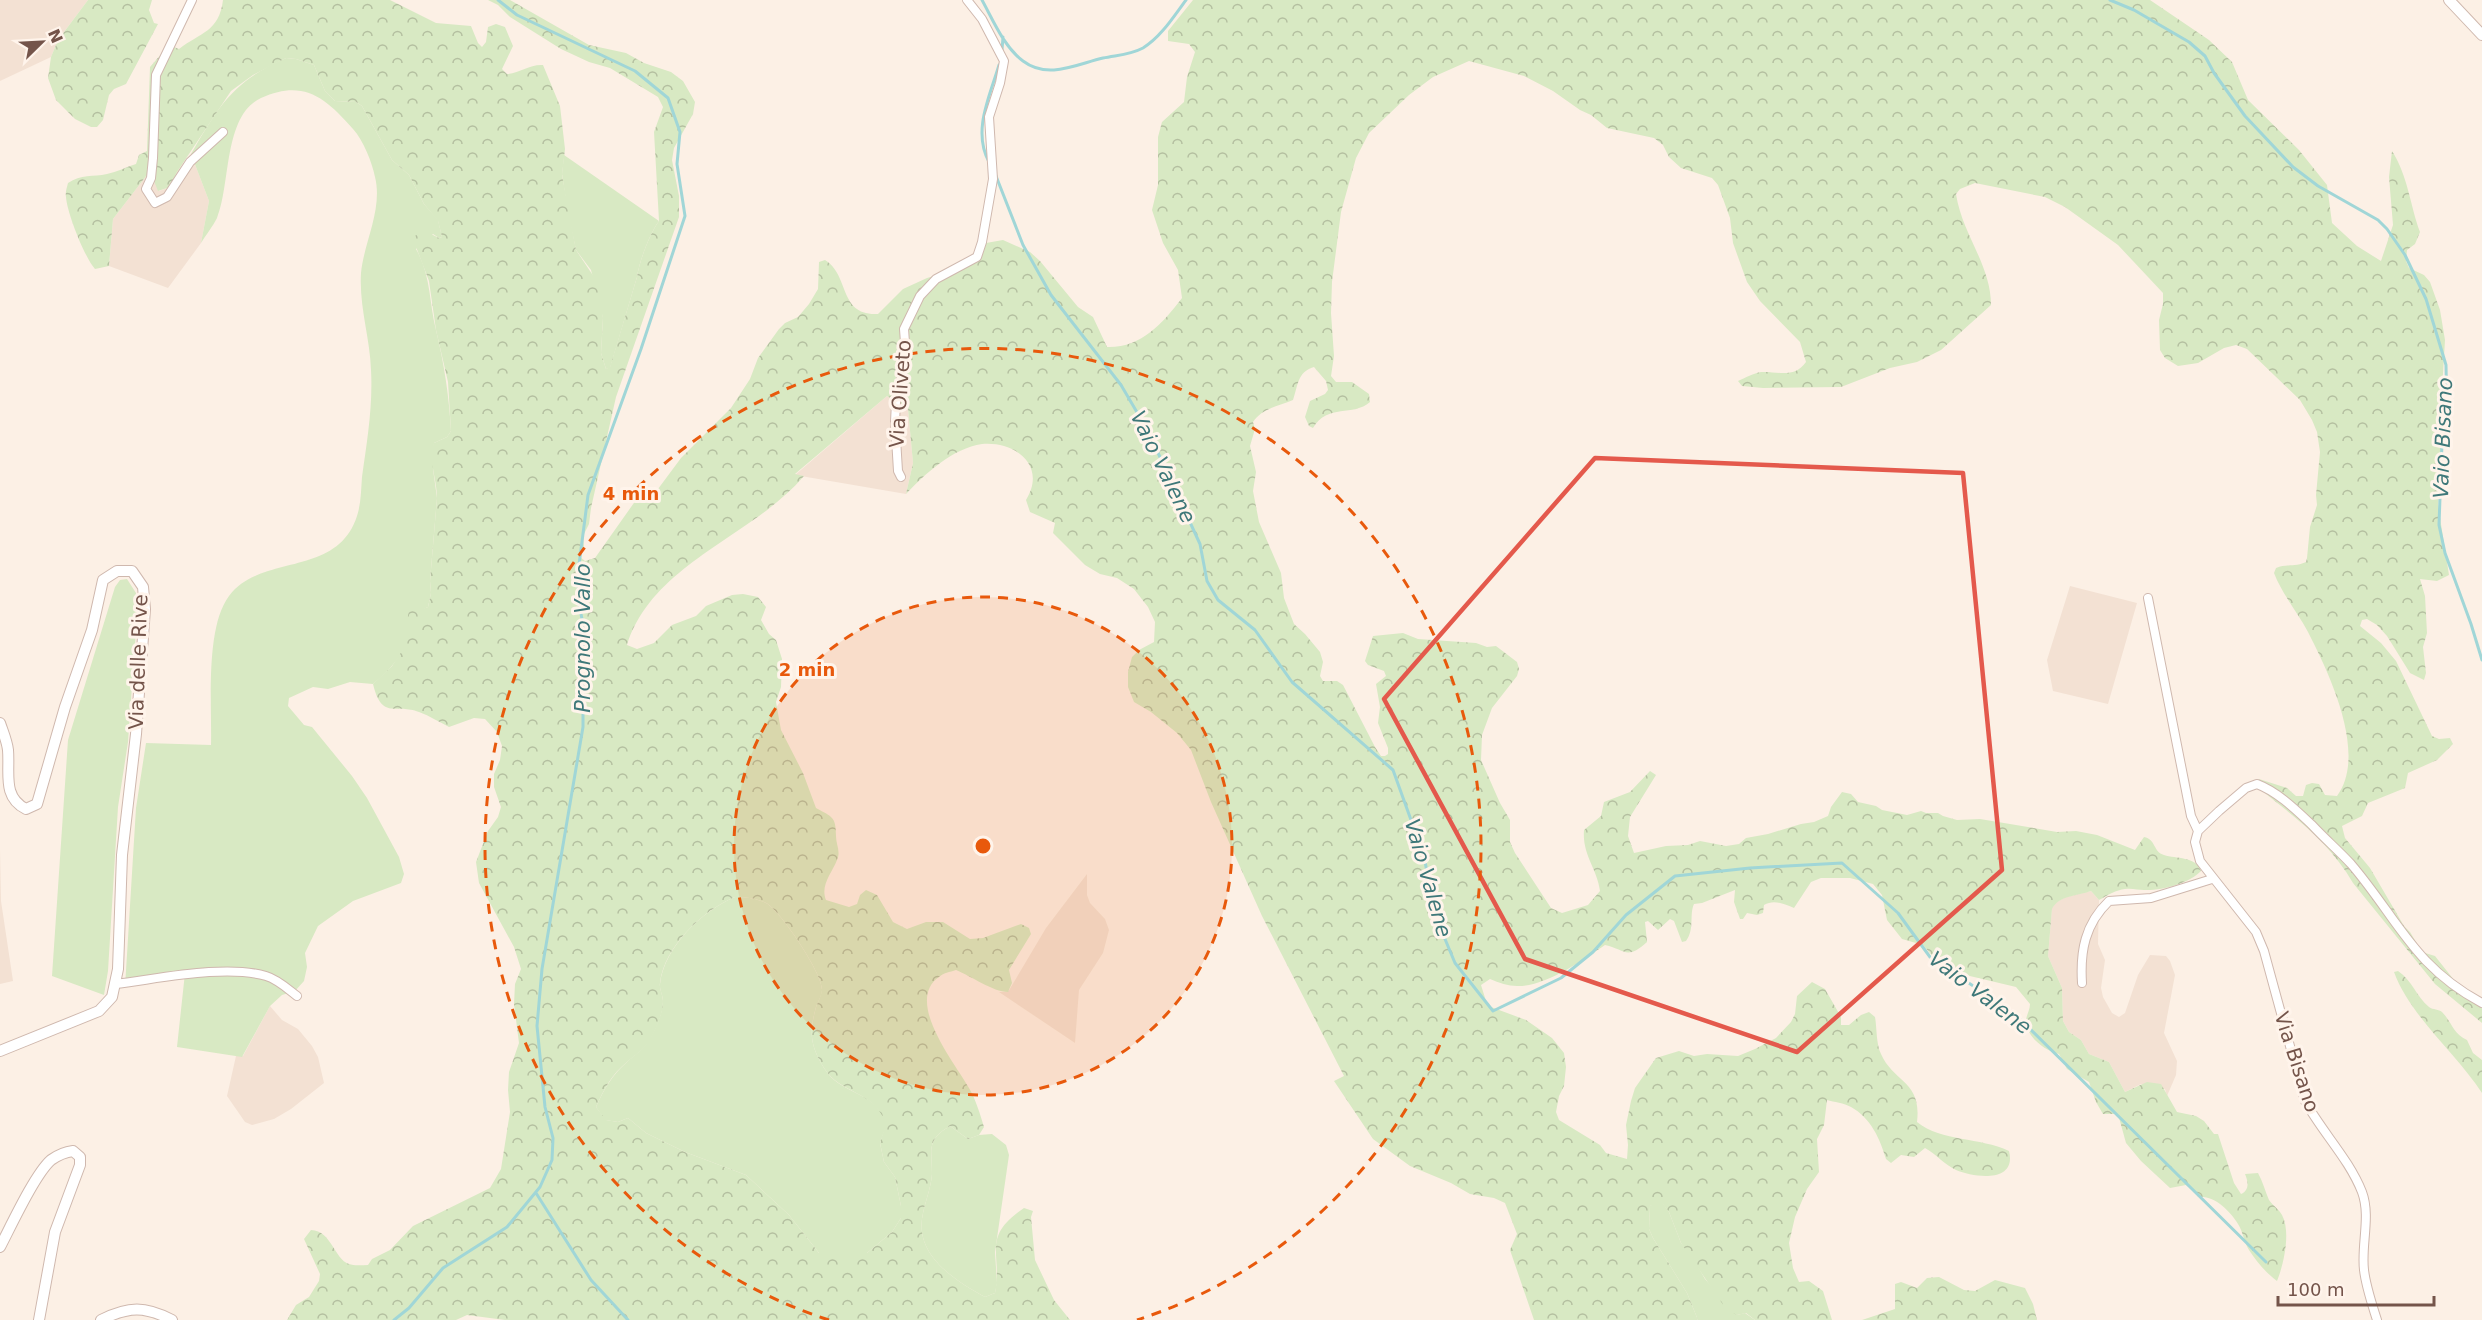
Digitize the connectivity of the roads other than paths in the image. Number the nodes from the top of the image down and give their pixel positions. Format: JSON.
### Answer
{"nodes":[{"id":1,"x":192,"y":0,"type":"edge"},
{"id":2,"x":968,"y":0,"type":"edge"},
{"id":3,"x":2449,"y":0,"type":"edge"},
{"id":4,"x":2482,"y":35,"type":"edge"},
{"id":5,"x":224,"y":132,"type":"dead end"},
{"id":6,"x":901,"y":477,"type":"dead end"},
{"id":7,"x":2148,"y":598,"type":"dead end"},
{"id":8,"x":0,"y":723,"type":"edge"},
{"id":9,"x":2198,"y":831,"type":"junction"},
{"id":10,"x":2212,"y":879,"type":"junction"},
{"id":11,"x":2082,"y":983,"type":"dead end"},
{"id":12,"x":115,"y":984,"type":"junction"},
{"id":13,"x":297,"y":996,"type":"dead end"},
{"id":14,"x":2482,"y":1003,"type":"edge"},
{"id":15,"x":0,"y":1051,"type":"edge"},
{"id":16,"x":0,"y":1247,"type":"edge"},
{"id":17,"x":39,"y":1320,"type":"edge"},
{"id":18,"x":100,"y":1320,"type":"edge"},
{"id":19,"x":172,"y":1320,"type":"edge"},
{"id":20,"x":2377,"y":1320,"type":"edge"}],
"edges":[{"from":1,"to":5,"type":"street"},
{"from":2,"to":6,"type":"street","name":"Via Oliveto"},
{"from":3,"to":4,"type":"street"},
{"from":7,"to":9,"type":"street","name":"Via Bisano"},
{"from":8,"to":12,"type":"street","name":"Via delle Rive"},
{"from":9,"to":10,"type":"street","name":"Via Bisano"},
{"from":9,"to":14,"type":"street"},
{"from":10,"to":11,"type":"street"},
{"from":10,"to":20,"type":"street","name":"Via Bisano"},
{"from":12,"to":13,"type":"street"},
{"from":12,"to":15,"type":"street","name":"Via delle Rive"},
{"from":16,"to":17,"type":"street"},
{"from":18,"to":19,"type":"street"}]}
